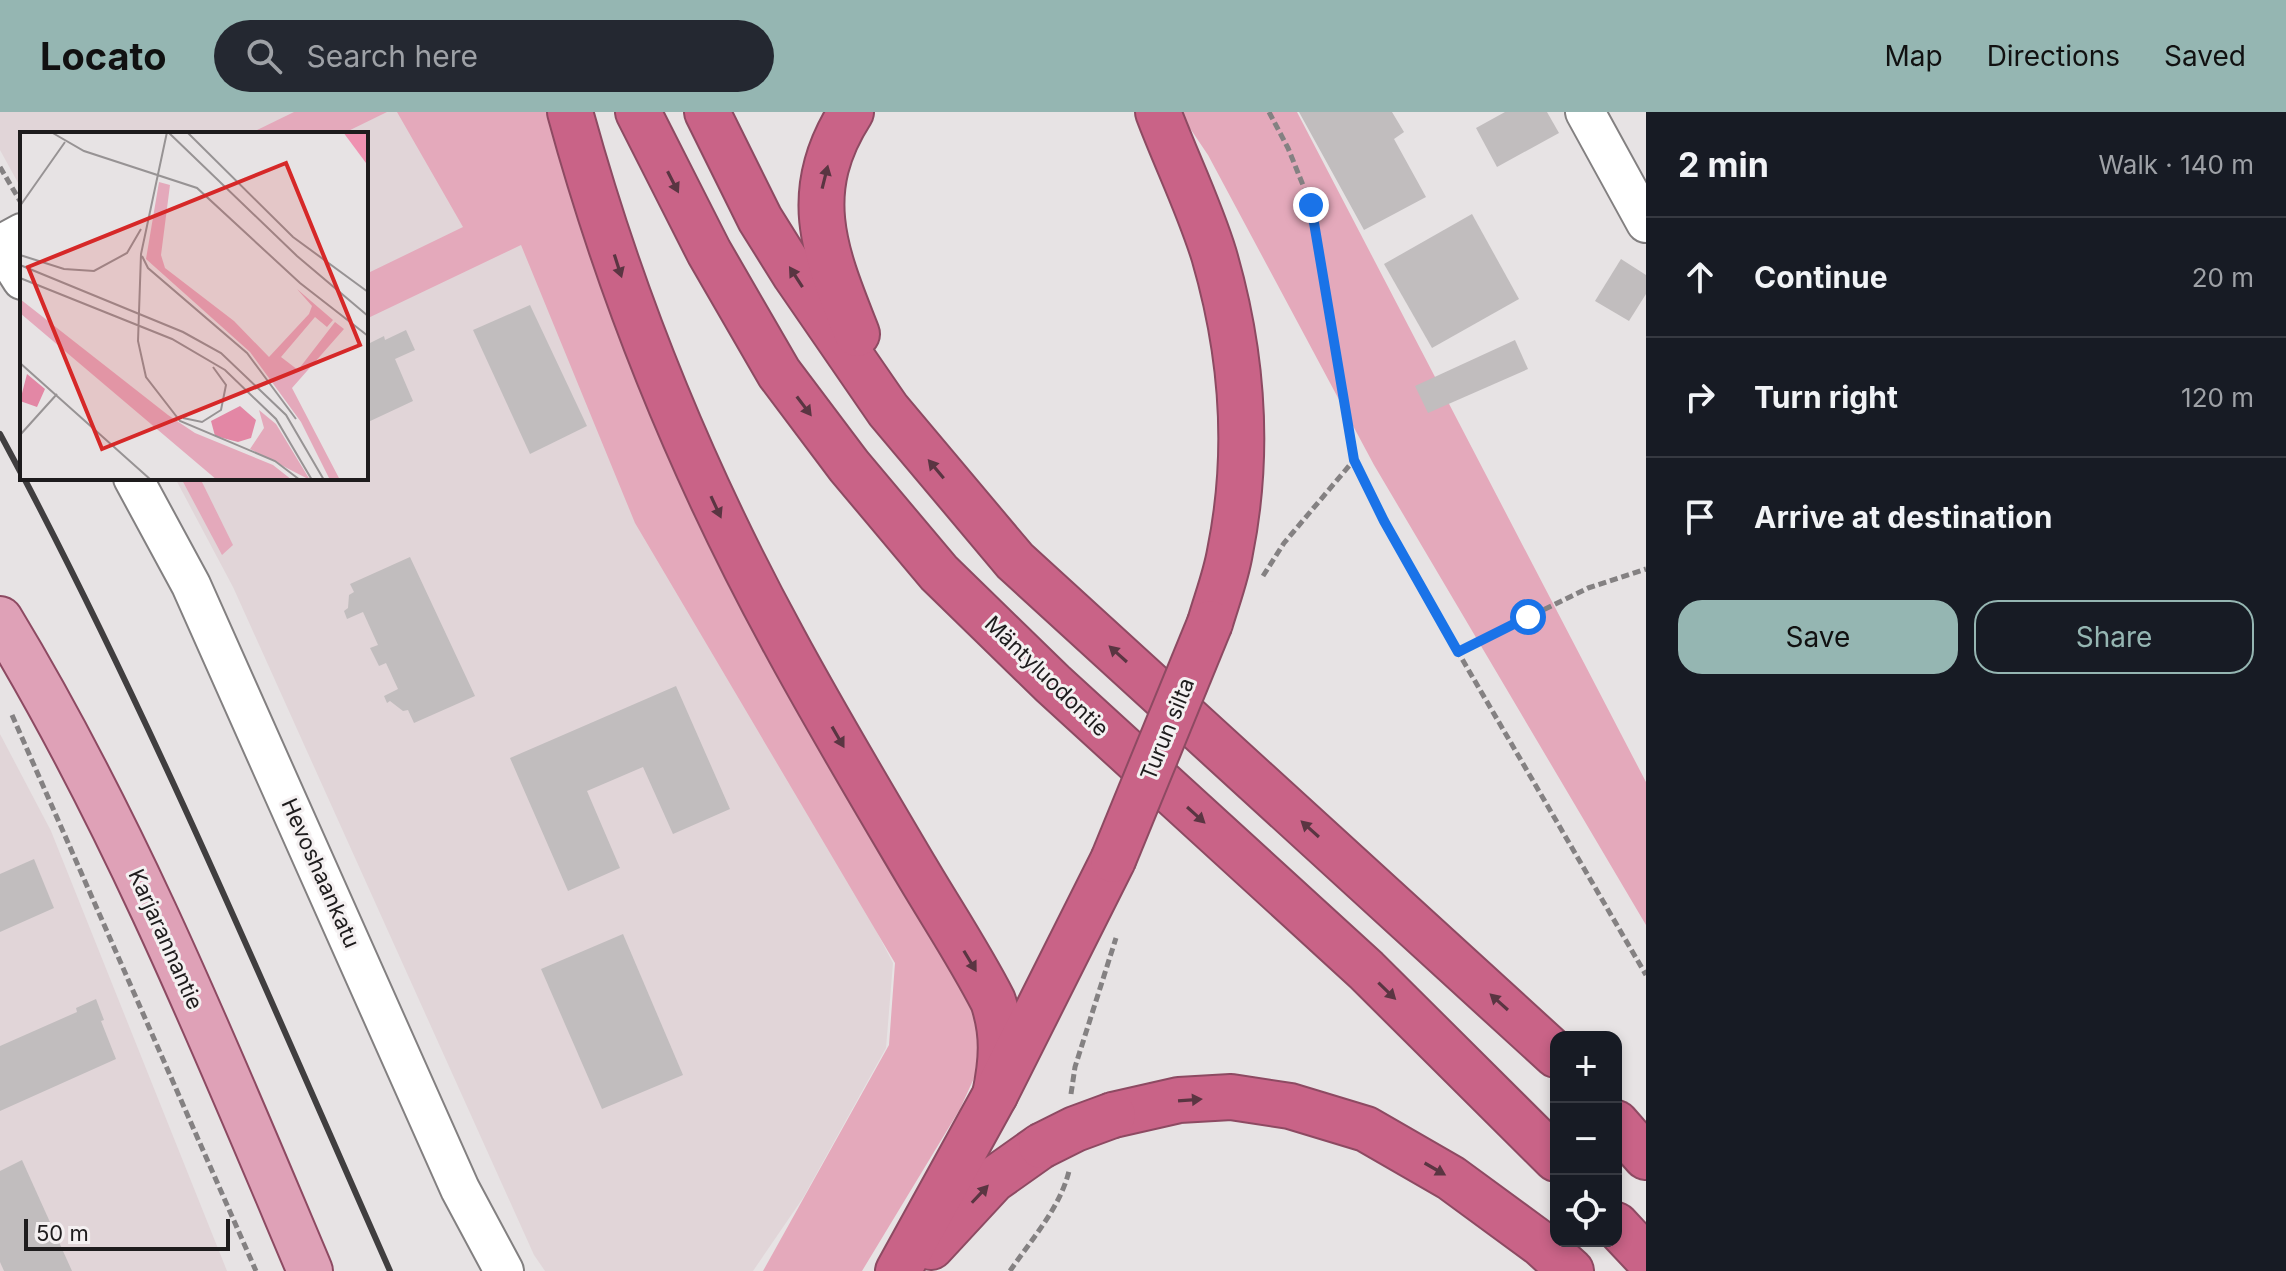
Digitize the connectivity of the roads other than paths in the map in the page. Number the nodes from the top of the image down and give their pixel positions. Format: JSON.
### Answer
{"nodes":[{"id":1,"x":570,"y":112,"type":"edge"},
{"id":2,"x":638,"y":112,"type":"edge"},
{"id":3,"x":707,"y":112,"type":"edge"},
{"id":4,"x":851,"y":112,"type":"edge"},
{"id":5,"x":1140,"y":112,"type":"edge"},
{"id":6,"x":1585,"y":112,"type":"edge"},
{"id":7,"x":1164,"y":129,"type":"edge"},
{"id":8,"x":1646,"y":223,"type":"edge"},
{"id":9,"x":20,"y":234,"type":"edge"},
{"id":10,"x":0,"y":245,"type":"edge"},
{"id":11,"x":20,"y":277,"type":"edge"},
{"id":12,"x":888,"y":410,"type":"junction"},
{"id":13,"x":134,"y":480,"type":"edge"},
{"id":14,"x":0,"y":619,"type":"edge"},
{"id":15,"x":1550,"y":1050,"type":"edge"},
{"id":16,"x":995,"y":1095,"type":"junction"},
{"id":17,"x":1622,"y":1130,"type":"edge"},
{"id":18,"x":1550,"y":1153,"type":"edge"},
{"id":19,"x":1646,"y":1157,"type":"edge"},
{"id":20,"x":1622,"y":1231,"type":"edge"},
{"id":21,"x":1646,"y":1257,"type":"edge"},
{"id":22,"x":310,"y":1271,"type":"edge"},
{"id":23,"x":504,"y":1271,"type":"edge"},
{"id":24,"x":898,"y":1271,"type":"edge"},
{"id":25,"x":907,"y":1271,"type":"edge"},
{"id":26,"x":1571,"y":1271,"type":"edge"}],
"edges":[{"from":1,"to":16,"type":"highway","one_way":true},
{"from":2,"to":18,"type":"highway","name":"Mäntyluodontie","one_way":true},
{"from":12,"to":3,"type":"highway","one_way":true},
{"from":12,"to":4,"type":"highway","one_way":true},
{"from":5,"to":7,"type":"highway","name":"Turun silta"},
{"from":6,"to":8,"type":"street"},
{"from":7,"to":16,"type":"highway","name":"Turun silta","bridge":true},
{"from":9,"to":10,"type":"street"},
{"from":10,"to":11,"type":"street"},
{"from":15,"to":12,"type":"highway","one_way":true},
{"from":13,"to":23,"type":"street","name":"Hevoshaankatu"},
{"from":14,"to":22,"type":"main road","name":"Karjarannantie"},
{"from":16,"to":24,"type":"highway","name":"Turun silta"},
{"from":17,"to":19,"type":"highway"},
{"from":20,"to":21,"type":"highway"},
{"from":25,"to":26,"type":"highway","one_way":true,"bridge":true}]}
